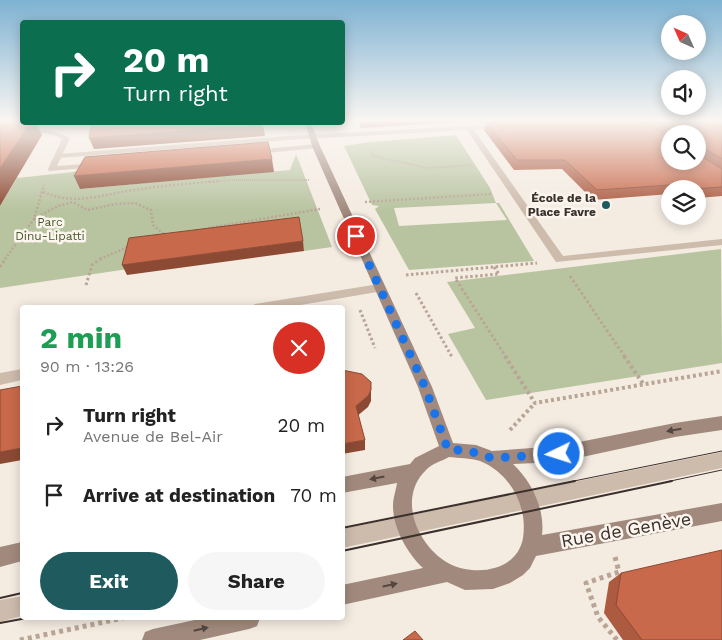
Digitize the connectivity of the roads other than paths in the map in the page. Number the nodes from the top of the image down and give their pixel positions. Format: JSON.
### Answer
{"nodes":[{"id":1,"x":60,"y":151,"type":"edge"},
{"id":2,"x":152,"y":151,"type":"edge"},
{"id":3,"x":254,"y":151,"type":"edge"},
{"id":4,"x":318,"y":151,"type":"edge"},
{"id":5,"x":485,"y":151,"type":"edge"},
{"id":6,"x":240,"y":153,"type":"edge"},
{"id":7,"x":58,"y":156,"type":"junction"},
{"id":8,"x":102,"y":165,"type":"edge"},
{"id":9,"x":722,"y":242,"type":"edge"},
{"id":10,"x":379,"y":288,"type":"junction"},
{"id":11,"x":274,"y":305,"type":"edge"},
{"id":12,"x":20,"y":375,"type":"edge"},
{"id":13,"x":0,"y":379,"type":"edge"},
{"id":14,"x":722,"y":422,"type":"edge"},
{"id":15,"x":448,"y":450,"type":"junction"},
{"id":16,"x":492,"y":458,"type":"junction"},
{"id":17,"x":722,"y":460,"type":"edge"},
{"id":18,"x":411,"y":472,"type":"junction"},
{"id":19,"x":345,"y":484,"type":"edge"},
{"id":20,"x":528,"y":500,"type":"junction"},
{"id":21,"x":722,"y":512,"type":"edge"},
{"id":22,"x":405,"y":526,"type":"junction"},
{"id":23,"x":345,"y":538,"type":"edge"},
{"id":24,"x":531,"y":547,"type":"junction"},
{"id":25,"x":20,"y":552,"type":"edge"},
{"id":26,"x":0,"y":557,"type":"edge"},
{"id":27,"x":445,"y":573,"type":"junction"},
{"id":28,"x":345,"y":594,"type":"edge"},
{"id":29,"x":20,"y":606,"type":"edge"},
{"id":30,"x":0,"y":611,"type":"edge"},
{"id":31,"x":240,"y":620,"type":"edge"},
{"id":32,"x":153,"y":640,"type":"edge"}],
"edges":[{"from":1,"to":7,"type":"street"},
{"from":2,"to":7,"type":"street"},
{"from":3,"to":6,"type":"street"},
{"from":4,"to":10,"type":"main road"},
{"from":5,"to":9,"type":"street"},
{"from":7,"to":8,"type":"street"},
{"from":10,"to":11,"type":"street"},
{"from":10,"to":15,"type":"main road"},
{"from":12,"to":13,"type":"street"},
{"from":14,"to":16,"type":"main road","one_way":true},
{"from":15,"to":16,"type":"main road"},
{"from":15,"to":18,"type":"main road"},
{"from":16,"to":20,"type":"main road"},
{"from":17,"to":20,"type":"street"},
{"from":18,"to":19,"type":"main road","one_way":true},
{"from":18,"to":22,"type":"main road"},
{"from":20,"to":22,"type":"street"},
{"from":20,"to":24,"type":"main road"},
{"from":21,"to":24,"type":"main road","name":"Rue de Genève"},
{"from":22,"to":23,"type":"street"},
{"from":22,"to":27,"type":"main road"},
{"from":24,"to":27,"type":"main road"},
{"from":25,"to":26,"type":"main road"},
{"from":28,"to":27,"type":"main road","one_way":true},
{"from":29,"to":30,"type":"street"},
{"from":32,"to":31,"type":"main road","one_way":true}]}
